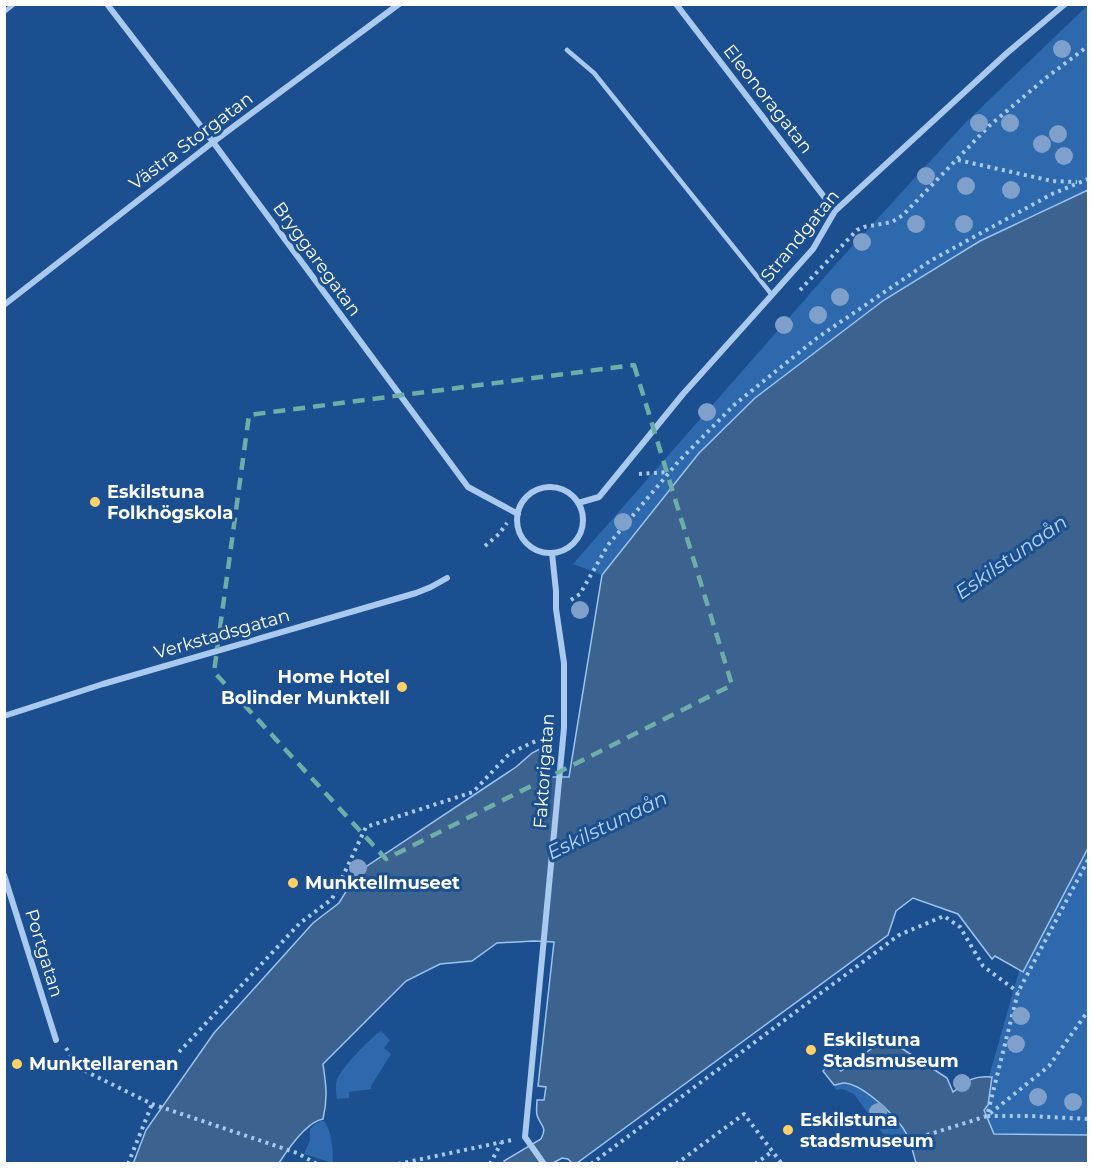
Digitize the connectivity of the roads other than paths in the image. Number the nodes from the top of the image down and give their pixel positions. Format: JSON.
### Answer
{"nodes":[{"id":1,"x":14,"y":4,"type":"edge"},
{"id":2,"x":107,"y":4,"type":"edge"},
{"id":3,"x":399,"y":4,"type":"edge"},
{"id":4,"x":676,"y":4,"type":"edge"},
{"id":5,"x":1065,"y":4,"type":"edge"},
{"id":6,"x":4,"y":12,"type":"edge"},
{"id":7,"x":567,"y":50,"type":"dead end"},
{"id":8,"x":213,"y":142,"type":"junction"},
{"id":9,"x":835,"y":211,"type":"junction"},
{"id":10,"x":772,"y":295,"type":"junction"},
{"id":11,"x":4,"y":305,"type":"edge"},
{"id":12,"x":578,"y":503,"type":"junction"},
{"id":13,"x":515,"y":513,"type":"junction"},
{"id":14,"x":552,"y":553,"type":"junction"},
{"id":15,"x":447,"y":578,"type":"dead end"},
{"id":16,"x":4,"y":716,"type":"edge"},
{"id":17,"x":4,"y":875,"type":"edge"},
{"id":18,"x":56,"y":1040,"type":"road end"},
{"id":19,"x":544,"y":1164,"type":"edge"}],
"edges":[{"from":1,"to":6,"type":"lane"},
{"from":2,"to":8,"type":"street","name":"Bryggaregatan"},
{"from":3,"to":8,"type":"street","name":"Västra Storgatan"},
{"from":4,"to":9,"type":"street","name":"Eleonoragatan"},
{"from":5,"to":9,"type":"street","name":"Strandgatan"},
{"from":7,"to":10,"type":"lane"},
{"from":8,"to":11,"type":"street","name":"Västra Storgatan"},
{"from":8,"to":13,"type":"street","name":"Bryggaregatan"},
{"from":9,"to":10,"type":"street","name":"Strandgatan"},
{"from":10,"to":12,"type":"street","name":"Strandgatan"},
{"from":12,"to":13,"type":"street"},
{"from":12,"to":14,"type":"street"},
{"from":13,"to":14,"type":"street"},
{"from":14,"to":19,"type":"street","name":"Faktorigatan"},
{"from":15,"to":16,"type":"street","name":"Verkstadsgatan"},
{"from":17,"to":18,"type":"street","name":"Portgatan"}]}
